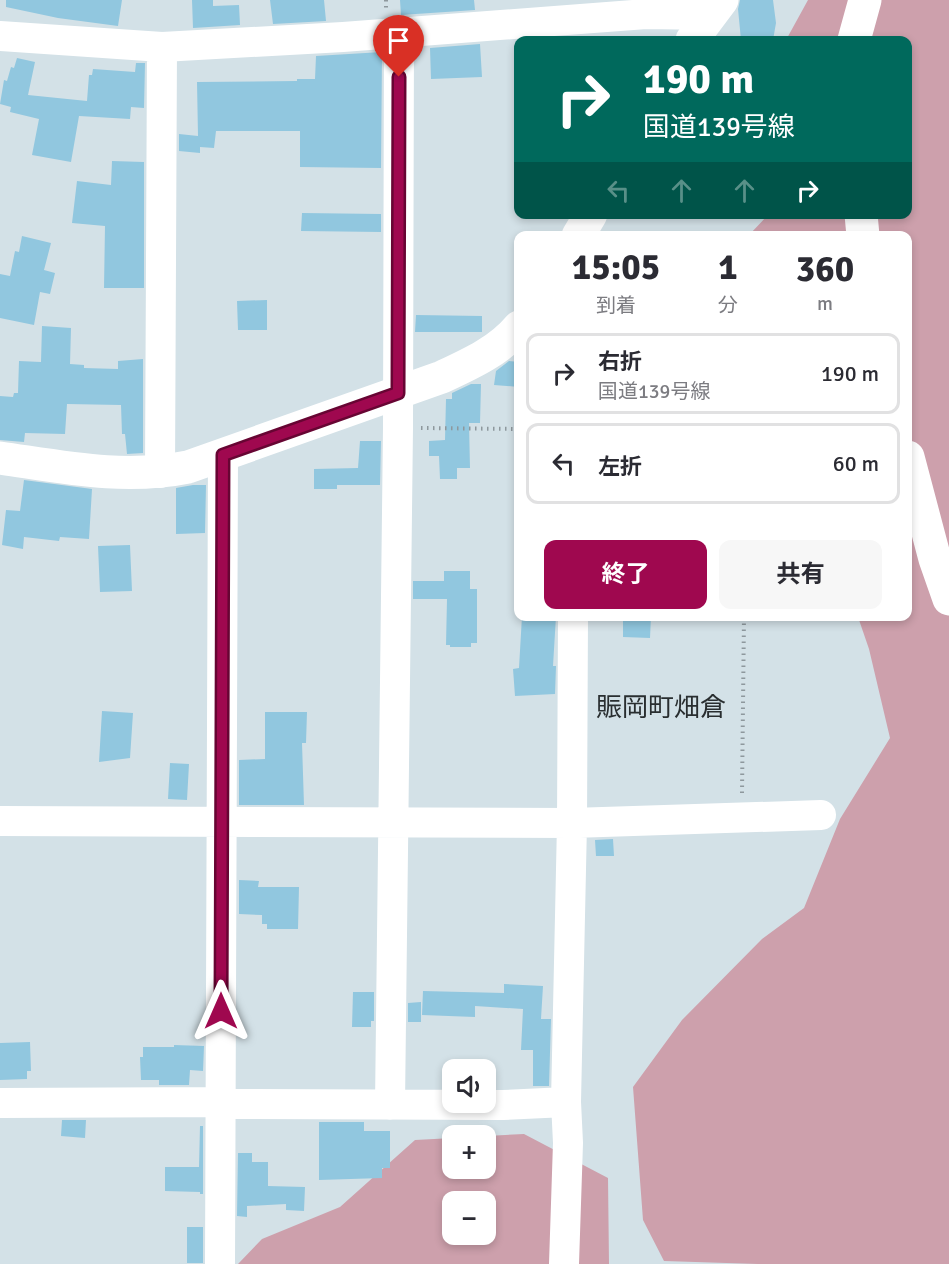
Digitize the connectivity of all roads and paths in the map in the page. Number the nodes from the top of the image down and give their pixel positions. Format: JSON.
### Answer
{"nodes":[{"id":1,"x":865,"y":0,"type":"edge"},
{"id":2,"x":708,"y":18,"type":"edge"},
{"id":3,"x":578,"y":20,"type":"edge"},
{"id":4,"x":399,"y":32,"type":"junction"},
{"id":5,"x":0,"y":36,"type":"edge"},
{"id":6,"x":855,"y":36,"type":"edge"},
{"id":7,"x":162,"y":47,"type":"junction"},
{"id":8,"x":514,"y":333,"type":"edge"},
{"id":9,"x":398,"y":393,"type":"junction"},
{"id":10,"x":223,"y":455,"type":"junction"},
{"id":11,"x":0,"y":458,"type":"edge"},
{"id":12,"x":912,"y":472,"type":"edge"},
{"id":13,"x":160,"y":473,"type":"junction"},
{"id":14,"x":949,"y":599,"type":"edge"},
{"id":15,"x":573,"y":621,"type":"edge"},
{"id":16,"x":744,"y":621,"type":"edge"},
{"id":17,"x":820,"y":815,"type":"dead end"},
{"id":18,"x":742,"y":818,"type":"junction"},
{"id":19,"x":0,"y":821,"type":"edge"},
{"id":20,"x":223,"y":822,"type":"junction"},
{"id":21,"x":393,"y":822,"type":"junction"},
{"id":22,"x":572,"y":823,"type":"junction"},
{"id":23,"x":220,"y":1102,"type":"junction"},
{"id":24,"x":566,"y":1102,"type":"junction"},
{"id":25,"x":0,"y":1103,"type":"edge"},
{"id":26,"x":390,"y":1105,"type":"junction"},
{"id":27,"x":220,"y":1264,"type":"edge"},
{"id":28,"x":564,"y":1264,"type":"edge"}],
"edges":[{"from":1,"to":6,"type":"highway"},
{"from":2,"to":3,"type":"street"},
{"from":3,"to":4,"type":"street"},
{"from":4,"to":7,"type":"street"},
{"from":4,"to":9,"type":"street"},
{"from":5,"to":7,"type":"street"},
{"from":7,"to":13,"type":"street"},
{"from":8,"to":9,"type":"highway"},
{"from":9,"to":10,"type":"highway"},
{"from":9,"to":21,"type":"street"},
{"from":10,"to":13,"type":"highway"},
{"from":10,"to":20,"type":"street"},
{"from":11,"to":13,"type":"highway"},
{"from":12,"to":14,"type":"highway"},
{"from":15,"to":22,"type":"street"},
{"from":16,"to":18,"type":"path"},
{"from":17,"to":18,"type":"street"},
{"from":18,"to":22,"type":"street"},
{"from":19,"to":20,"type":"street"},
{"from":20,"to":21,"type":"street"},
{"from":20,"to":23,"type":"street"},
{"from":21,"to":22,"type":"street"},
{"from":21,"to":26,"type":"street"},
{"from":22,"to":24,"type":"street"},
{"from":23,"to":25,"type":"street"},
{"from":23,"to":26,"type":"street"},
{"from":23,"to":27,"type":"street"},
{"from":24,"to":26,"type":"street"},
{"from":24,"to":28,"type":"street"}]}
